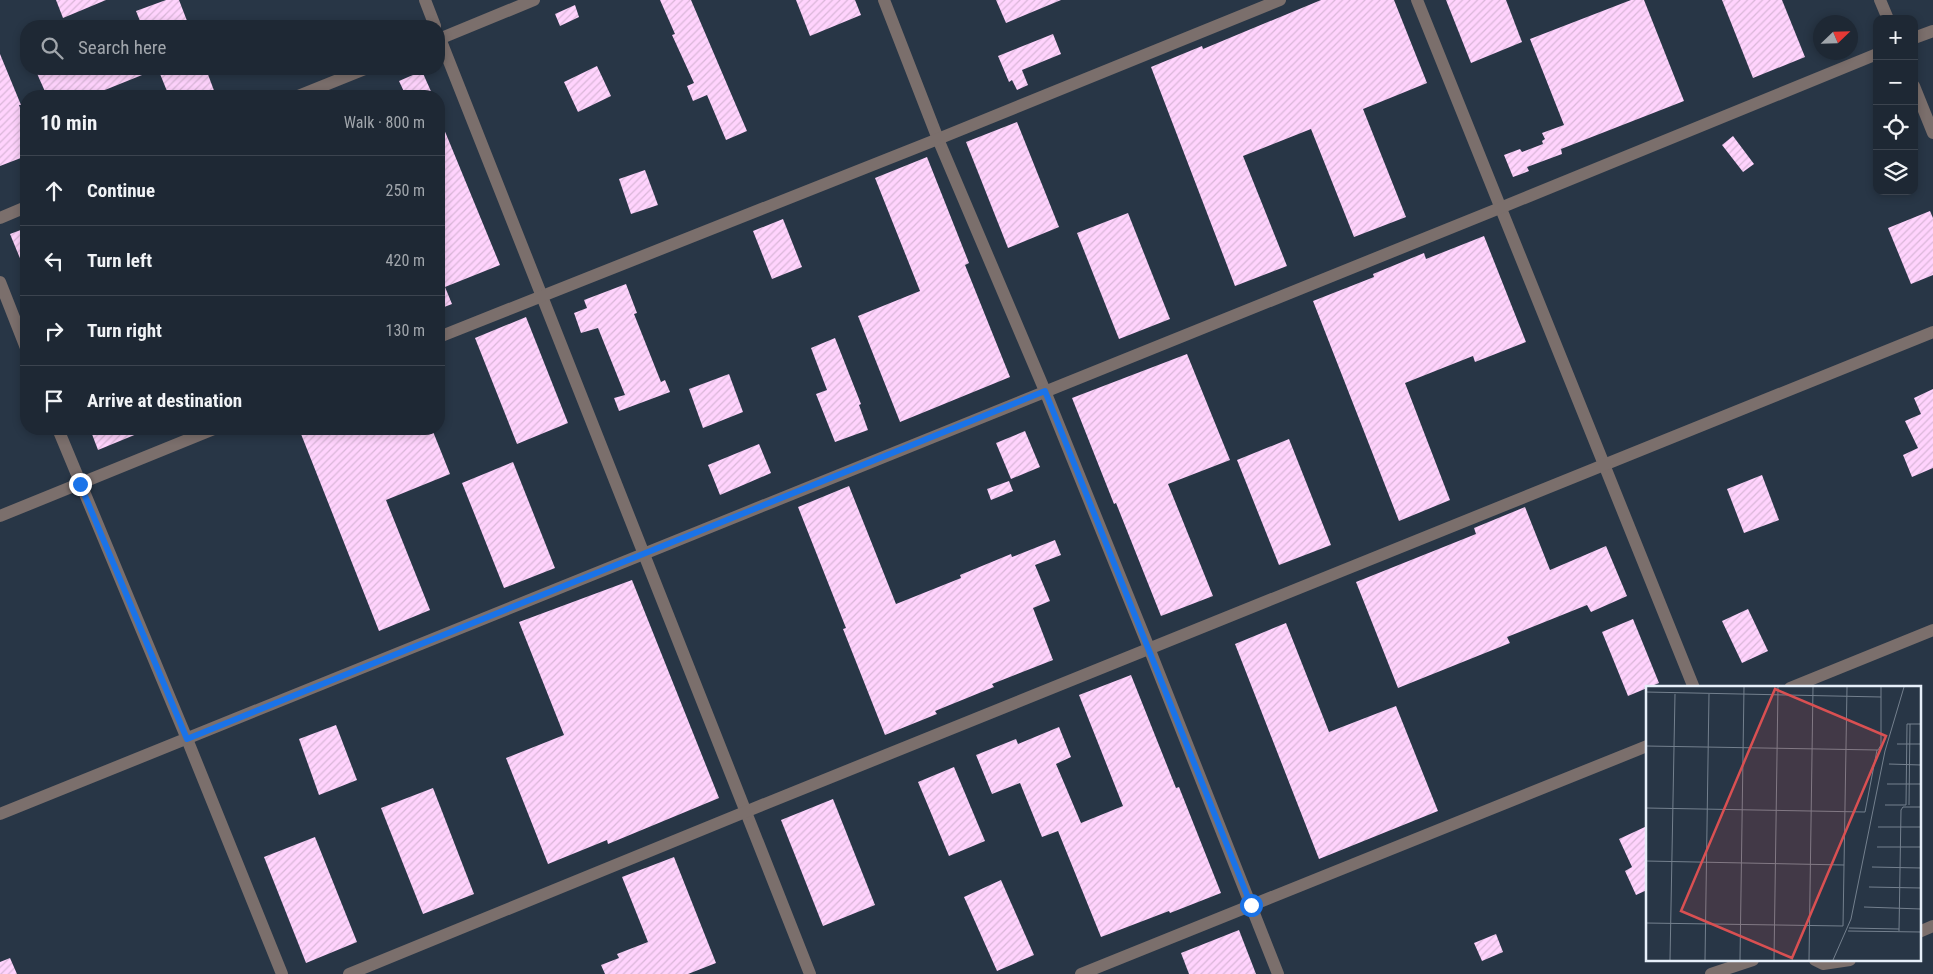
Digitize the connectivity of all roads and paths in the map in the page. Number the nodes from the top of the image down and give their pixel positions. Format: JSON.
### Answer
{"nodes":[{"id":1,"x":425,"y":0,"type":"edge"},
{"id":2,"x":534,"y":0,"type":"edge"},
{"id":3,"x":884,"y":0,"type":"edge"},
{"id":4,"x":1280,"y":0,"type":"edge"},
{"id":5,"x":1417,"y":0,"type":"edge"},
{"id":6,"x":1880,"y":0,"type":"edge"},
{"id":7,"x":1886,"y":15,"type":"edge"},
{"id":8,"x":432,"y":20,"type":"edge"},
{"id":9,"x":1933,"y":31,"type":"edge"},
{"id":10,"x":445,"y":32,"type":"edge"},
{"id":11,"x":1918,"y":37,"type":"edge"},
{"id":12,"x":445,"y":53,"type":"edge"},
{"id":13,"x":1873,"y":56,"type":"edge"},
{"id":14,"x":350,"y":75,"type":"edge"},
{"id":15,"x":313,"y":90,"type":"edge"},
{"id":16,"x":1918,"y":96,"type":"edge"},
{"id":17,"x":1933,"y":134,"type":"edge"},
{"id":18,"x":938,"y":139,"type":"junction"},
{"id":19,"x":1500,"y":208,"type":"junction"},
{"id":20,"x":20,"y":210,"type":"edge"},
{"id":21,"x":0,"y":218,"type":"edge"},
{"id":22,"x":0,"y":282,"type":"edge"},
{"id":23,"x":541,"y":295,"type":"junction"},
{"id":24,"x":1933,"y":332,"type":"edge"},
{"id":25,"x":20,"y":333,"type":"edge"},
{"id":26,"x":445,"y":335,"type":"edge"},
{"id":27,"x":1045,"y":391,"type":"junction"},
{"id":28,"x":60,"y":435,"type":"edge"},
{"id":29,"x":199,"y":435,"type":"edge"},
{"id":30,"x":1604,"y":464,"type":"junction"},
{"id":31,"x":80,"y":484,"type":"junction"},
{"id":32,"x":0,"y":516,"type":"edge"},
{"id":33,"x":644,"y":554,"type":"junction"},
{"id":34,"x":1933,"y":630,"type":"edge"},
{"id":35,"x":1149,"y":648,"type":"junction"},
{"id":36,"x":1693,"y":686,"type":"edge"},
{"id":37,"x":1795,"y":686,"type":"edge"},
{"id":38,"x":187,"y":739,"type":"junction"},
{"id":39,"x":1646,"y":746,"type":"edge"},
{"id":40,"x":745,"y":812,"type":"junction"},
{"id":41,"x":0,"y":814,"type":"edge"},
{"id":42,"x":1251,"y":905,"type":"junction"},
{"id":43,"x":1933,"y":926,"type":"edge"},
{"id":44,"x":1920,"y":932,"type":"edge"},
{"id":45,"x":1747,"y":962,"type":"edge"},
{"id":46,"x":1819,"y":962,"type":"edge"},
{"id":47,"x":1836,"y":962,"type":"edge"},
{"id":48,"x":282,"y":974,"type":"edge"},
{"id":49,"x":349,"y":974,"type":"edge"},
{"id":50,"x":810,"y":974,"type":"edge"},
{"id":51,"x":1081,"y":974,"type":"edge"},
{"id":52,"x":1278,"y":974,"type":"edge"},
{"id":53,"x":1711,"y":974,"type":"edge"}],
"edges":[{"from":1,"to":8,"type":"street"},
{"from":2,"to":10,"type":"street"},
{"from":3,"to":18,"type":"street"},
{"from":4,"to":18,"type":"street"},
{"from":5,"to":19,"type":"street"},
{"from":6,"to":7,"type":"street"},
{"from":9,"to":11,"type":"street"},
{"from":12,"to":23,"type":"street"},
{"from":13,"to":19,"type":"street"},
{"from":14,"to":15,"type":"street"},
{"from":16,"to":17,"type":"street"},
{"from":18,"to":23,"type":"street"},
{"from":18,"to":27,"type":"street"},
{"from":19,"to":27,"type":"street"},
{"from":19,"to":30,"type":"street"},
{"from":20,"to":21,"type":"street"},
{"from":22,"to":25,"type":"street"},
{"from":23,"to":26,"type":"street"},
{"from":23,"to":33,"type":"street"},
{"from":24,"to":30,"type":"street"},
{"from":27,"to":33,"type":"street"},
{"from":27,"to":35,"type":"street"},
{"from":28,"to":31,"type":"street"},
{"from":29,"to":31,"type":"street"},
{"from":30,"to":35,"type":"street"},
{"from":30,"to":36,"type":"street"},
{"from":31,"to":32,"type":"street"},
{"from":31,"to":38,"type":"street"},
{"from":33,"to":38,"type":"street"},
{"from":33,"to":40,"type":"street"},
{"from":34,"to":37,"type":"street"},
{"from":35,"to":40,"type":"street"},
{"from":35,"to":42,"type":"street"},
{"from":38,"to":41,"type":"street"},
{"from":38,"to":48,"type":"street"},
{"from":39,"to":42,"type":"street"},
{"from":40,"to":49,"type":"street"},
{"from":40,"to":50,"type":"street"},
{"from":42,"to":51,"type":"street"},
{"from":42,"to":52,"type":"street"},
{"from":43,"to":44,"type":"street"},
{"from":45,"to":53,"type":"street"},
{"from":46,"to":47,"type":"street"}]}
